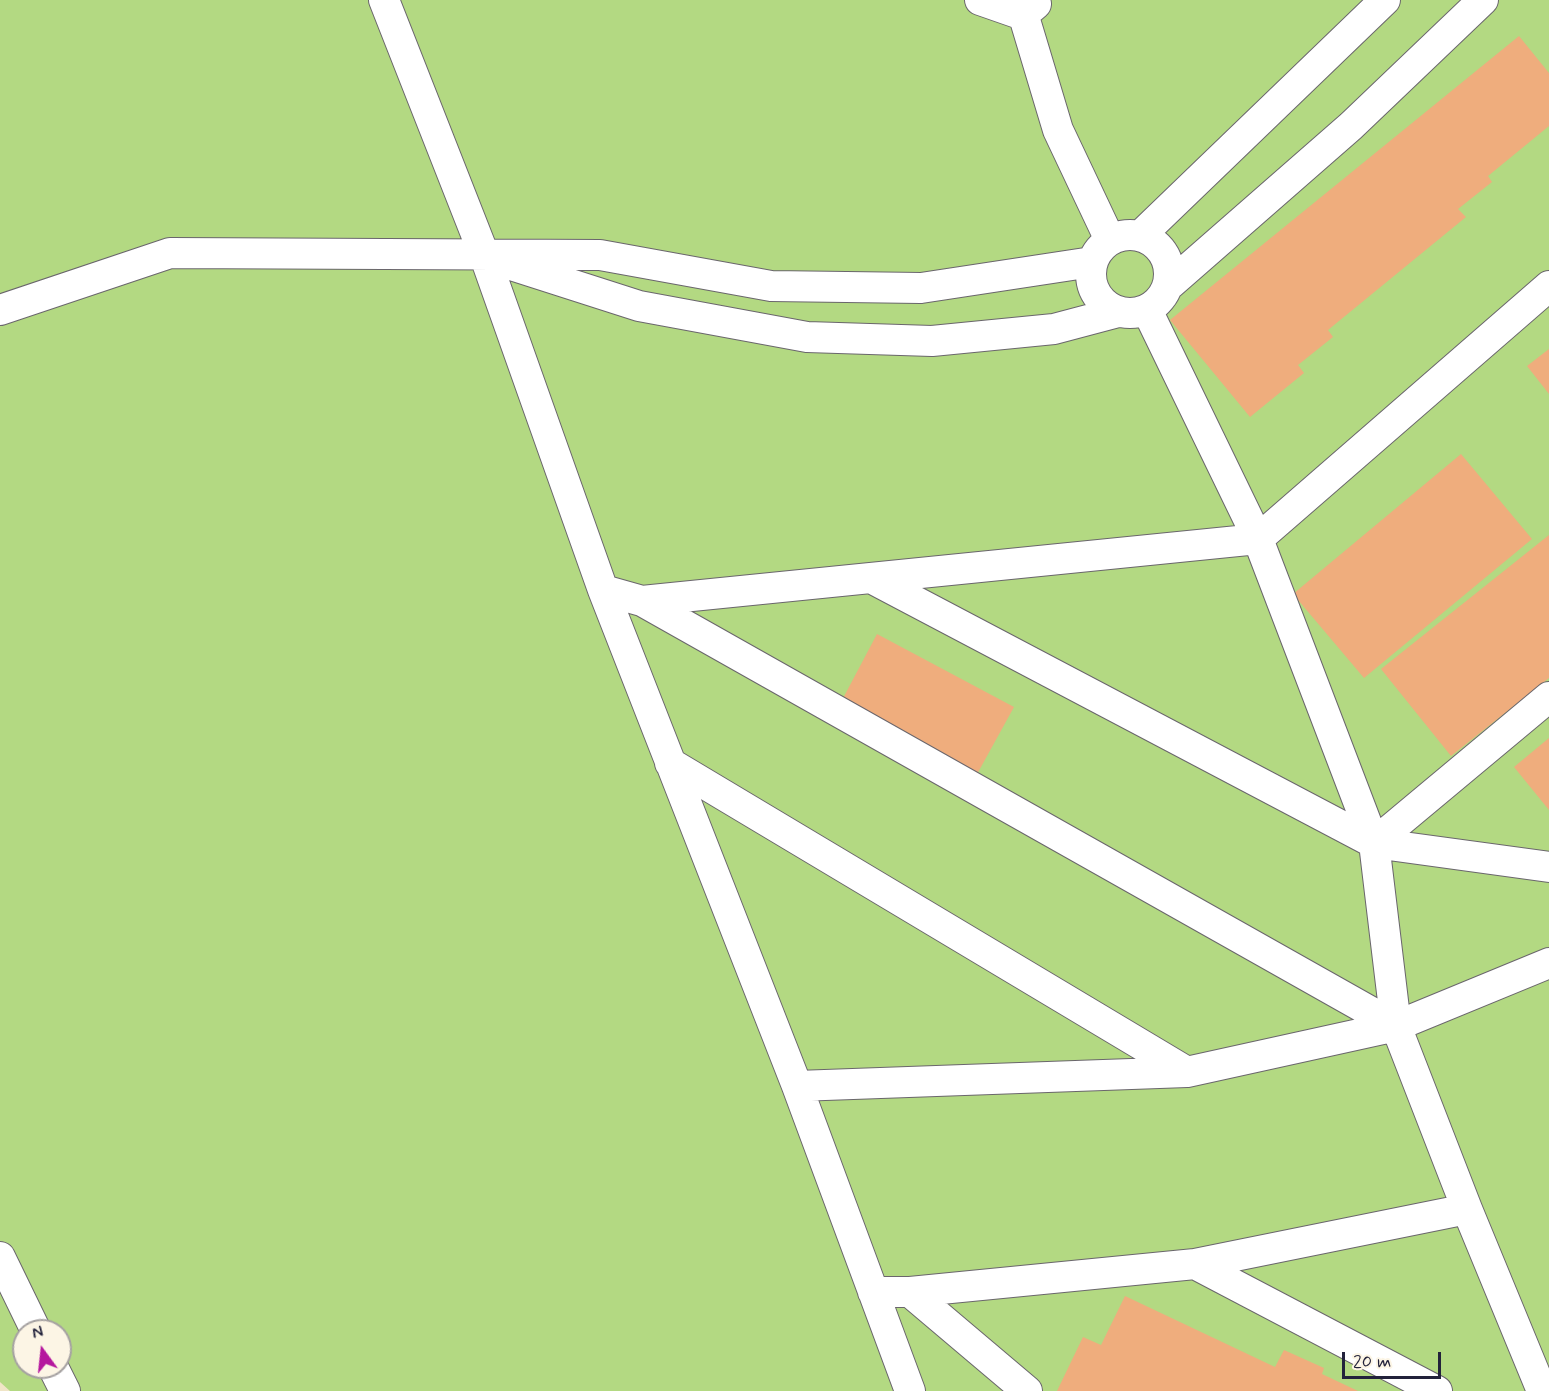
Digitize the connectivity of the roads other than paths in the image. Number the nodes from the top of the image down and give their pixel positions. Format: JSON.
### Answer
{"nodes":[{"id":1,"x":384,"y":0,"type":"edge"},
{"id":2,"x":980,"y":0,"type":"edge"},
{"id":3,"x":1385,"y":0,"type":"edge"},
{"id":4,"x":1483,"y":0,"type":"edge"},
{"id":5,"x":1028,"y":5,"type":"edge"},
{"id":6,"x":1140,"y":236,"type":"junction"},
{"id":7,"x":1101,"y":251,"type":"junction"},
{"id":8,"x":485,"y":257,"type":"junction"},
{"id":9,"x":1168,"y":286,"type":"junction"},
{"id":10,"x":1549,"y":286,"type":"edge"},
{"id":11,"x":0,"y":310,"type":"edge"},
{"id":12,"x":1133,"y":311,"type":"junction"},
{"id":13,"x":1258,"y":539,"type":"junction"},
{"id":14,"x":871,"y":578,"type":"junction"},
{"id":15,"x":603,"y":590,"type":"junction"},
{"id":16,"x":642,"y":601,"type":"junction"},
{"id":17,"x":1549,"y":697,"type":"edge"},
{"id":18,"x":670,"y":764,"type":"junction"},
{"id":19,"x":1374,"y":843,"type":"junction"},
{"id":20,"x":1549,"y":867,"type":"edge"},
{"id":21,"x":1549,"y":963,"type":"edge"},
{"id":22,"x":1396,"y":1026,"type":"junction"},
{"id":23,"x":1187,"y":1072,"type":"junction"},
{"id":24,"x":797,"y":1086,"type":"junction"},
{"id":25,"x":1467,"y":1209,"type":"junction"},
{"id":26,"x":0,"y":1257,"type":"edge"},
{"id":27,"x":1195,"y":1264,"type":"junction"},
{"id":28,"x":873,"y":1292,"type":"junction"},
{"id":29,"x":910,"y":1292,"type":"junction"},
{"id":30,"x":30,"y":1319,"type":"edge"},
{"id":31,"x":910,"y":1391,"type":"edge"},
{"id":32,"x":1027,"y":1391,"type":"edge"},
{"id":33,"x":1437,"y":1391,"type":"edge"},
{"id":34,"x":1542,"y":1391,"type":"edge"}],
"edges":[{"from":1,"to":8,"type":"street"},
{"from":2,"to":5,"type":"street"},
{"from":3,"to":6,"type":"street"},
{"from":4,"to":9,"type":"street"},
{"from":5,"to":7,"type":"street"},
{"from":6,"to":7,"type":"street"},
{"from":6,"to":9,"type":"street"},
{"from":7,"to":8,"type":"street"},
{"from":7,"to":12,"type":"street"},
{"from":8,"to":11,"type":"street"},
{"from":8,"to":12,"type":"street"},
{"from":8,"to":15,"type":"street"},
{"from":9,"to":12,"type":"street"},
{"from":10,"to":13,"type":"street"},
{"from":12,"to":13,"type":"street"},
{"from":13,"to":14,"type":"street"},
{"from":13,"to":19,"type":"street"},
{"from":14,"to":16,"type":"street"},
{"from":14,"to":19,"type":"street"},
{"from":15,"to":16,"type":"street"},
{"from":15,"to":18,"type":"street"},
{"from":16,"to":22,"type":"street"},
{"from":17,"to":19,"type":"street"},
{"from":18,"to":23,"type":"street"},
{"from":18,"to":24,"type":"street"},
{"from":19,"to":20,"type":"street"},
{"from":19,"to":22,"type":"street"},
{"from":21,"to":22,"type":"street"},
{"from":22,"to":23,"type":"street"},
{"from":22,"to":25,"type":"street"},
{"from":23,"to":24,"type":"street"},
{"from":24,"to":28,"type":"street"},
{"from":25,"to":27,"type":"street"},
{"from":25,"to":34,"type":"street"},
{"from":26,"to":30,"type":"street"},
{"from":27,"to":29,"type":"street"},
{"from":27,"to":33,"type":"street"},
{"from":28,"to":29,"type":"street"},
{"from":28,"to":31,"type":"street"},
{"from":29,"to":32,"type":"street"}]}
